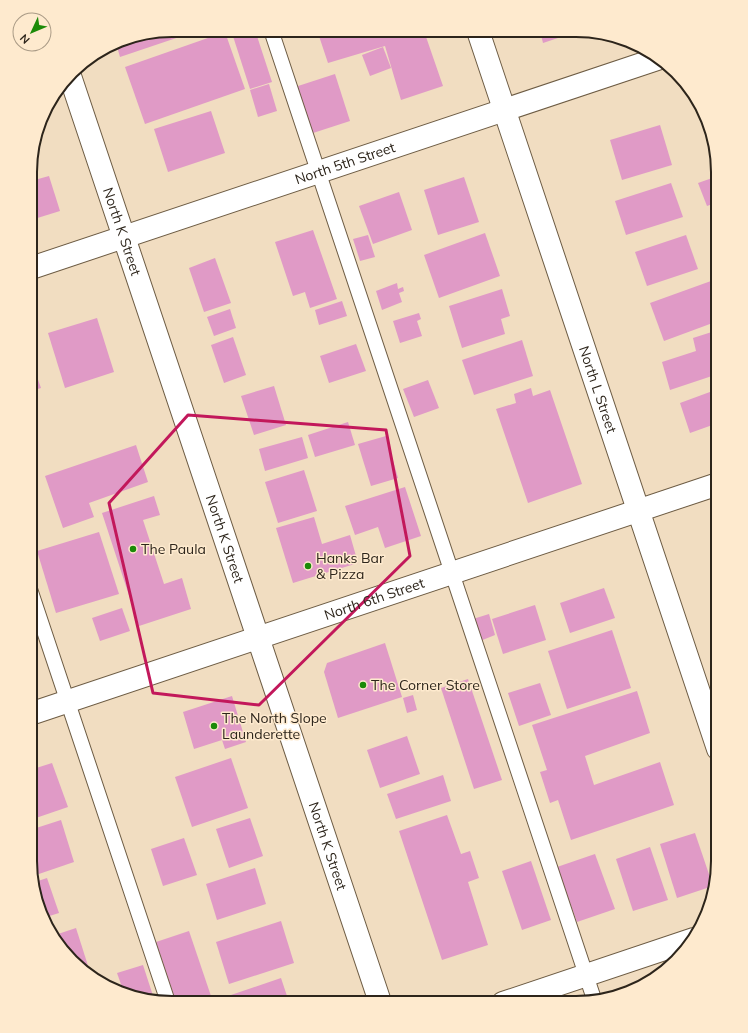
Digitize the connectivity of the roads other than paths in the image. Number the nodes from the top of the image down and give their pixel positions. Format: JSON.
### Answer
{"nodes":[{"id":1,"x":273,"y":37,"type":"edge"},
{"id":2,"x":480,"y":37,"type":"edge"},
{"id":3,"x":652,"y":61,"type":"edge"},
{"id":4,"x":72,"y":81,"type":"edge"},
{"id":5,"x":504,"y":109,"type":"junction"},
{"id":6,"x":318,"y":172,"type":"junction"},
{"id":7,"x":123,"y":237,"type":"junction"},
{"id":8,"x":37,"y":266,"type":"edge"},
{"id":9,"x":711,"y":486,"type":"edge"},
{"id":10,"x":638,"y":510,"type":"junction"},
{"id":11,"x":452,"y":573,"type":"junction"},
{"id":12,"x":37,"y":610,"type":"edge"},
{"id":13,"x":259,"y":638,"type":"junction"},
{"id":14,"x":68,"y":701,"type":"junction"},
{"id":15,"x":37,"y":712,"type":"edge"},
{"id":16,"x":711,"y":728,"type":"edge"},
{"id":17,"x":683,"y":943,"type":"edge"},
{"id":18,"x":586,"y":975,"type":"junction"},
{"id":19,"x":593,"y":995,"type":"edge"},
{"id":20,"x":166,"y":996,"type":"edge"},
{"id":21,"x":378,"y":996,"type":"edge"},
{"id":22,"x":524,"y":996,"type":"edge"}],
"edges":[{"from":1,"to":6,"type":"lane"},
{"from":2,"to":5,"type":"street","name":"North L Street"},
{"from":3,"to":5,"type":"street","name":"North 5th Street"},
{"from":4,"to":7,"type":"street","name":"North K Street"},
{"from":5,"to":6,"type":"street","name":"North 5th Street"},
{"from":5,"to":10,"type":"street","name":"North L Street"},
{"from":6,"to":7,"type":"street","name":"North 5th Street"},
{"from":6,"to":11,"type":"lane"},
{"from":7,"to":8,"type":"street","name":"North 5th Street"},
{"from":7,"to":13,"type":"street","name":"North K Street"},
{"from":9,"to":10,"type":"street","name":"North 6th Street"},
{"from":10,"to":11,"type":"street","name":"North 6th Street"},
{"from":10,"to":16,"type":"street","name":"North L Street"},
{"from":11,"to":13,"type":"street","name":"North 6th Street"},
{"from":11,"to":18,"type":"lane"},
{"from":12,"to":14,"type":"lane"},
{"from":13,"to":14,"type":"street","name":"North 6th Street"},
{"from":13,"to":21,"type":"street","name":"North K Street"},
{"from":14,"to":15,"type":"street","name":"North 6th Street"},
{"from":14,"to":20,"type":"lane"},
{"from":17,"to":18,"type":"street"},
{"from":18,"to":19,"type":"lane"},
{"from":18,"to":22,"type":"street"}]}
